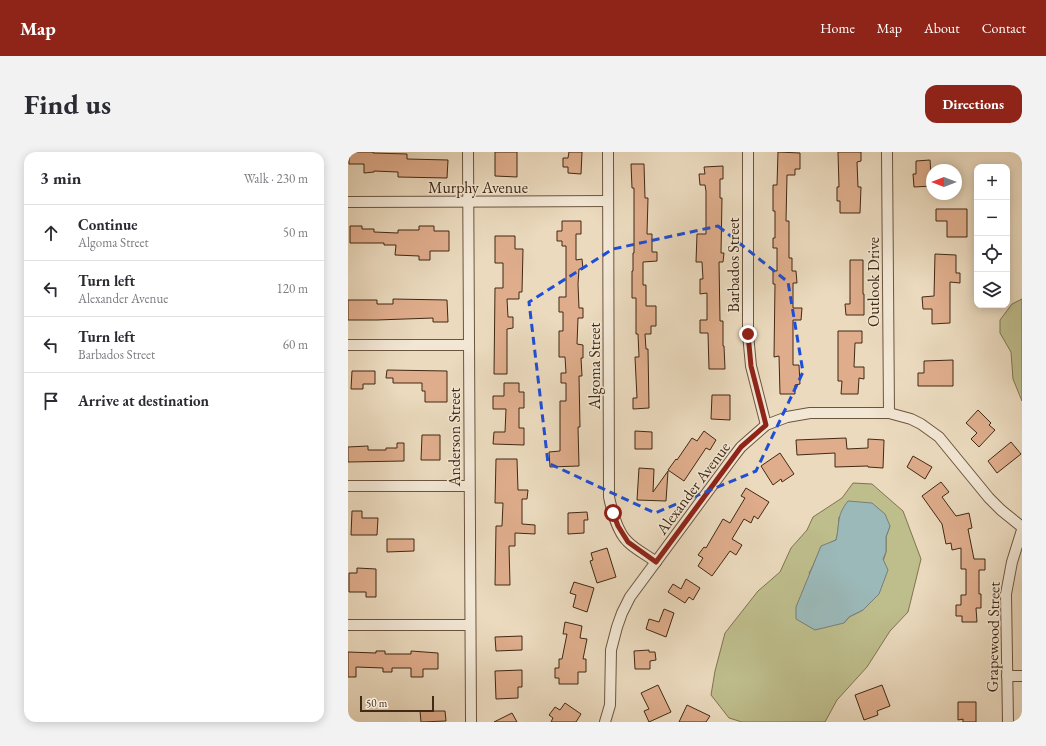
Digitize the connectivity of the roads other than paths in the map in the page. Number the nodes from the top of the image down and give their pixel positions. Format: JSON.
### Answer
{"nodes":[{"id":1,"x":468,"y":152,"type":"edge"},
{"id":2,"x":608,"y":152,"type":"edge"},
{"id":3,"x":748,"y":152,"type":"edge"},
{"id":4,"x":887,"y":152,"type":"edge"},
{"id":5,"x":608,"y":201,"type":"junction"},
{"id":6,"x":348,"y":202,"type":"edge"},
{"id":7,"x":468,"y":202,"type":"junction"},
{"id":8,"x":348,"y":345,"type":"edge"},
{"id":9,"x":468,"y":345,"type":"junction"},
{"id":10,"x":889,"y":413,"type":"junction"},
{"id":11,"x":766,"y":425,"type":"junction"},
{"id":12,"x":348,"y":486,"type":"edge"},
{"id":13,"x":469,"y":486,"type":"junction"},
{"id":14,"x":1022,"y":527,"type":"edge"},
{"id":15,"x":1022,"y":530,"type":"edge"},
{"id":16,"x":656,"y":562,"type":"junction"},
{"id":17,"x":348,"y":625,"type":"edge"},
{"id":18,"x":469,"y":625,"type":"junction"},
{"id":19,"x":1007,"y":676,"type":"junction"},
{"id":20,"x":1022,"y":676,"type":"edge"},
{"id":21,"x":471,"y":722,"type":"edge"},
{"id":22,"x":605,"y":722,"type":"edge"},
{"id":23,"x":1008,"y":722,"type":"edge"}],
"edges":[{"from":1,"to":7,"type":"street","name":"Anderson Street"},
{"from":2,"to":5,"type":"street","name":"Algoma Street"},
{"from":3,"to":11,"type":"street","name":"Barbados Street"},
{"from":4,"to":10,"type":"street","name":"Outlook Drive"},
{"from":5,"to":7,"type":"street","name":"Murphy Avenue"},
{"from":5,"to":16,"type":"street","name":"Algoma Street"},
{"from":6,"to":7,"type":"street","name":"Murphy Avenue"},
{"from":7,"to":9,"type":"street","name":"Anderson Street"},
{"from":8,"to":9,"type":"street"},
{"from":9,"to":13,"type":"street","name":"Anderson Street"},
{"from":10,"to":11,"type":"street","name":"Alexander Avenue"},
{"from":10,"to":14,"type":"street","name":"Alexander Avenue"},
{"from":11,"to":16,"type":"street","name":"Alexander Avenue"},
{"from":12,"to":13,"type":"street"},
{"from":13,"to":18,"type":"street","name":"Anderson Street"},
{"from":15,"to":19,"type":"street","name":"Grapewood Street"},
{"from":16,"to":22,"type":"street","name":"Alexander Avenue"},
{"from":17,"to":18,"type":"street"},
{"from":18,"to":21,"type":"street","name":"Anderson Street"},
{"from":19,"to":20,"type":"street"},
{"from":19,"to":23,"type":"street","name":"Grapewood Street"}]}
